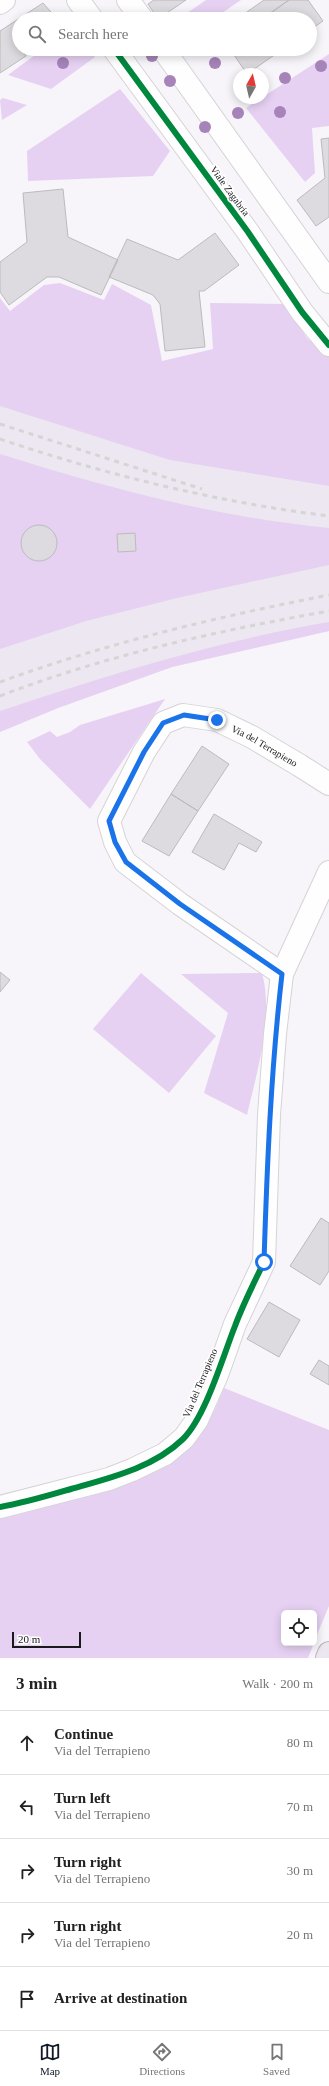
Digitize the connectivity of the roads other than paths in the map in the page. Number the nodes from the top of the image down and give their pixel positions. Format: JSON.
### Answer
{"nodes":[{"id":1,"x":4,"y":0,"type":"edge"},
{"id":2,"x":78,"y":0,"type":"edge"},
{"id":3,"x":128,"y":0,"type":"edge"},
{"id":4,"x":0,"y":3,"type":"edge"},
{"id":5,"x":87,"y":12,"type":"edge"},
{"id":6,"x":137,"y":12,"type":"edge"},
{"id":7,"x":119,"y":56,"type":"edge"},
{"id":8,"x":168,"y":56,"type":"edge"},
{"id":9,"x":329,"y":282,"type":"edge"},
{"id":10,"x":329,"y":345,"type":"edge"},
{"id":11,"x":329,"y":784,"type":"edge"},
{"id":12,"x":329,"y":872,"type":"edge"},
{"id":13,"x":282,"y":974,"type":"junction"},
{"id":14,"x":0,"y":1507,"type":"edge"},
{"id":15,"x":329,"y":1653,"type":"edge"},
{"id":16,"x":327,"y":1658,"type":"edge"}],
"edges":[{"from":1,"to":4,"type":"street"},
{"from":2,"to":5,"type":"street"},
{"from":3,"to":6,"type":"street"},
{"from":7,"to":10,"type":"street","name":"Viale Zagabria"},
{"from":8,"to":9,"type":"street"},
{"from":11,"to":13,"type":"street","name":"Via del Terrapieno"},
{"from":12,"to":13,"type":"street","name":"Via del Terrapieno"},
{"from":13,"to":14,"type":"street","name":"Via del Terrapieno"},
{"from":15,"to":16,"type":"highway"}]}
